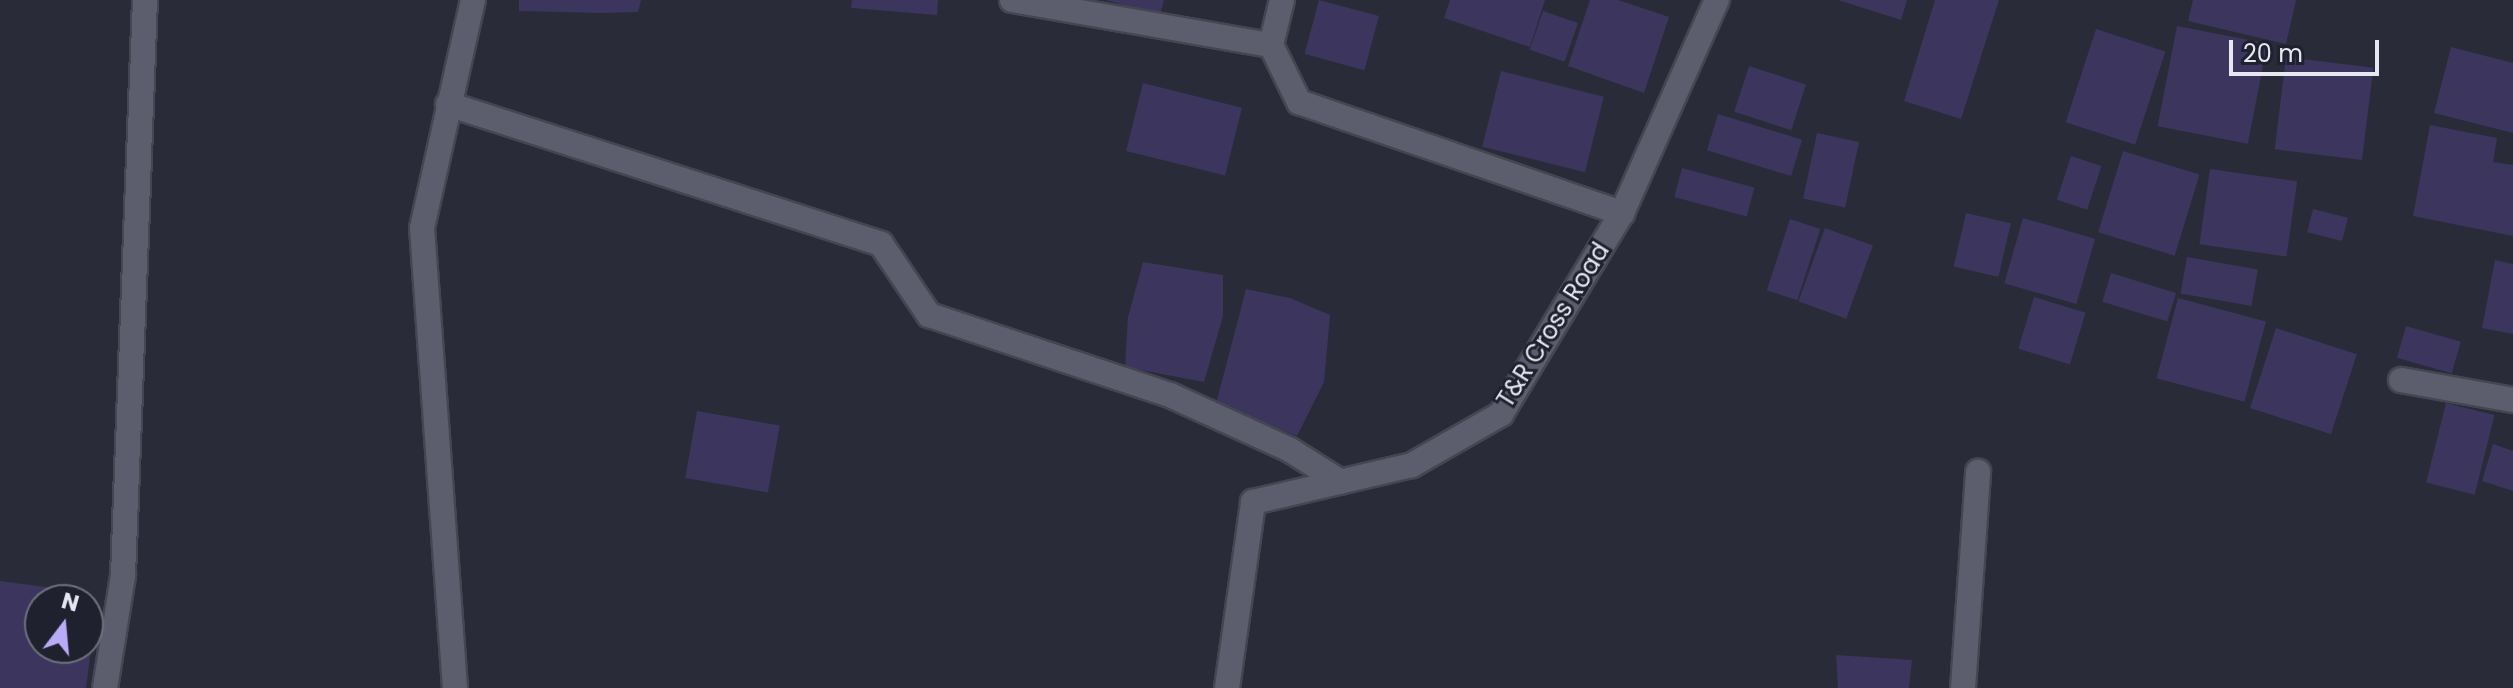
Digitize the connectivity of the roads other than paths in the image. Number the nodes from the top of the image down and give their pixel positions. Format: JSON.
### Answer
{"nodes":[{"id":1,"x":145,"y":0,"type":"edge"},
{"id":2,"x":473,"y":0,"type":"edge"},
{"id":3,"x":1012,"y":0,"type":"edge"},
{"id":4,"x":1282,"y":0,"type":"edge"},
{"id":5,"x":1717,"y":0,"type":"edge"},
{"id":6,"x":1271,"y":45,"type":"junction"},
{"id":7,"x":448,"y":104,"type":"junction"},
{"id":8,"x":1622,"y":213,"type":"junction"},
{"id":9,"x":2401,"y":380,"type":"dead end"},
{"id":10,"x":2513,"y":400,"type":"edge"},
{"id":11,"x":1978,"y":472,"type":"dead end"},
{"id":12,"x":1341,"y":482,"type":"junction"},
{"id":13,"x":105,"y":688,"type":"edge"},
{"id":14,"x":455,"y":688,"type":"edge"},
{"id":15,"x":1227,"y":688,"type":"edge"},
{"id":16,"x":1963,"y":688,"type":"edge"}],
"edges":[{"from":1,"to":13,"type":"street"},
{"from":2,"to":7,"type":"street"},
{"from":3,"to":6,"type":"street"},
{"from":4,"to":6,"type":"street"},
{"from":5,"to":8,"type":"street","name":"T&R Cross Road"},
{"from":6,"to":8,"type":"street"},
{"from":7,"to":12,"type":"street"},
{"from":7,"to":14,"type":"street"},
{"from":8,"to":12,"type":"street","name":"T&R Cross Road"},
{"from":9,"to":10,"type":"street"},
{"from":11,"to":16,"type":"street"},
{"from":12,"to":15,"type":"street","name":"T&R Cross Road"}]}
